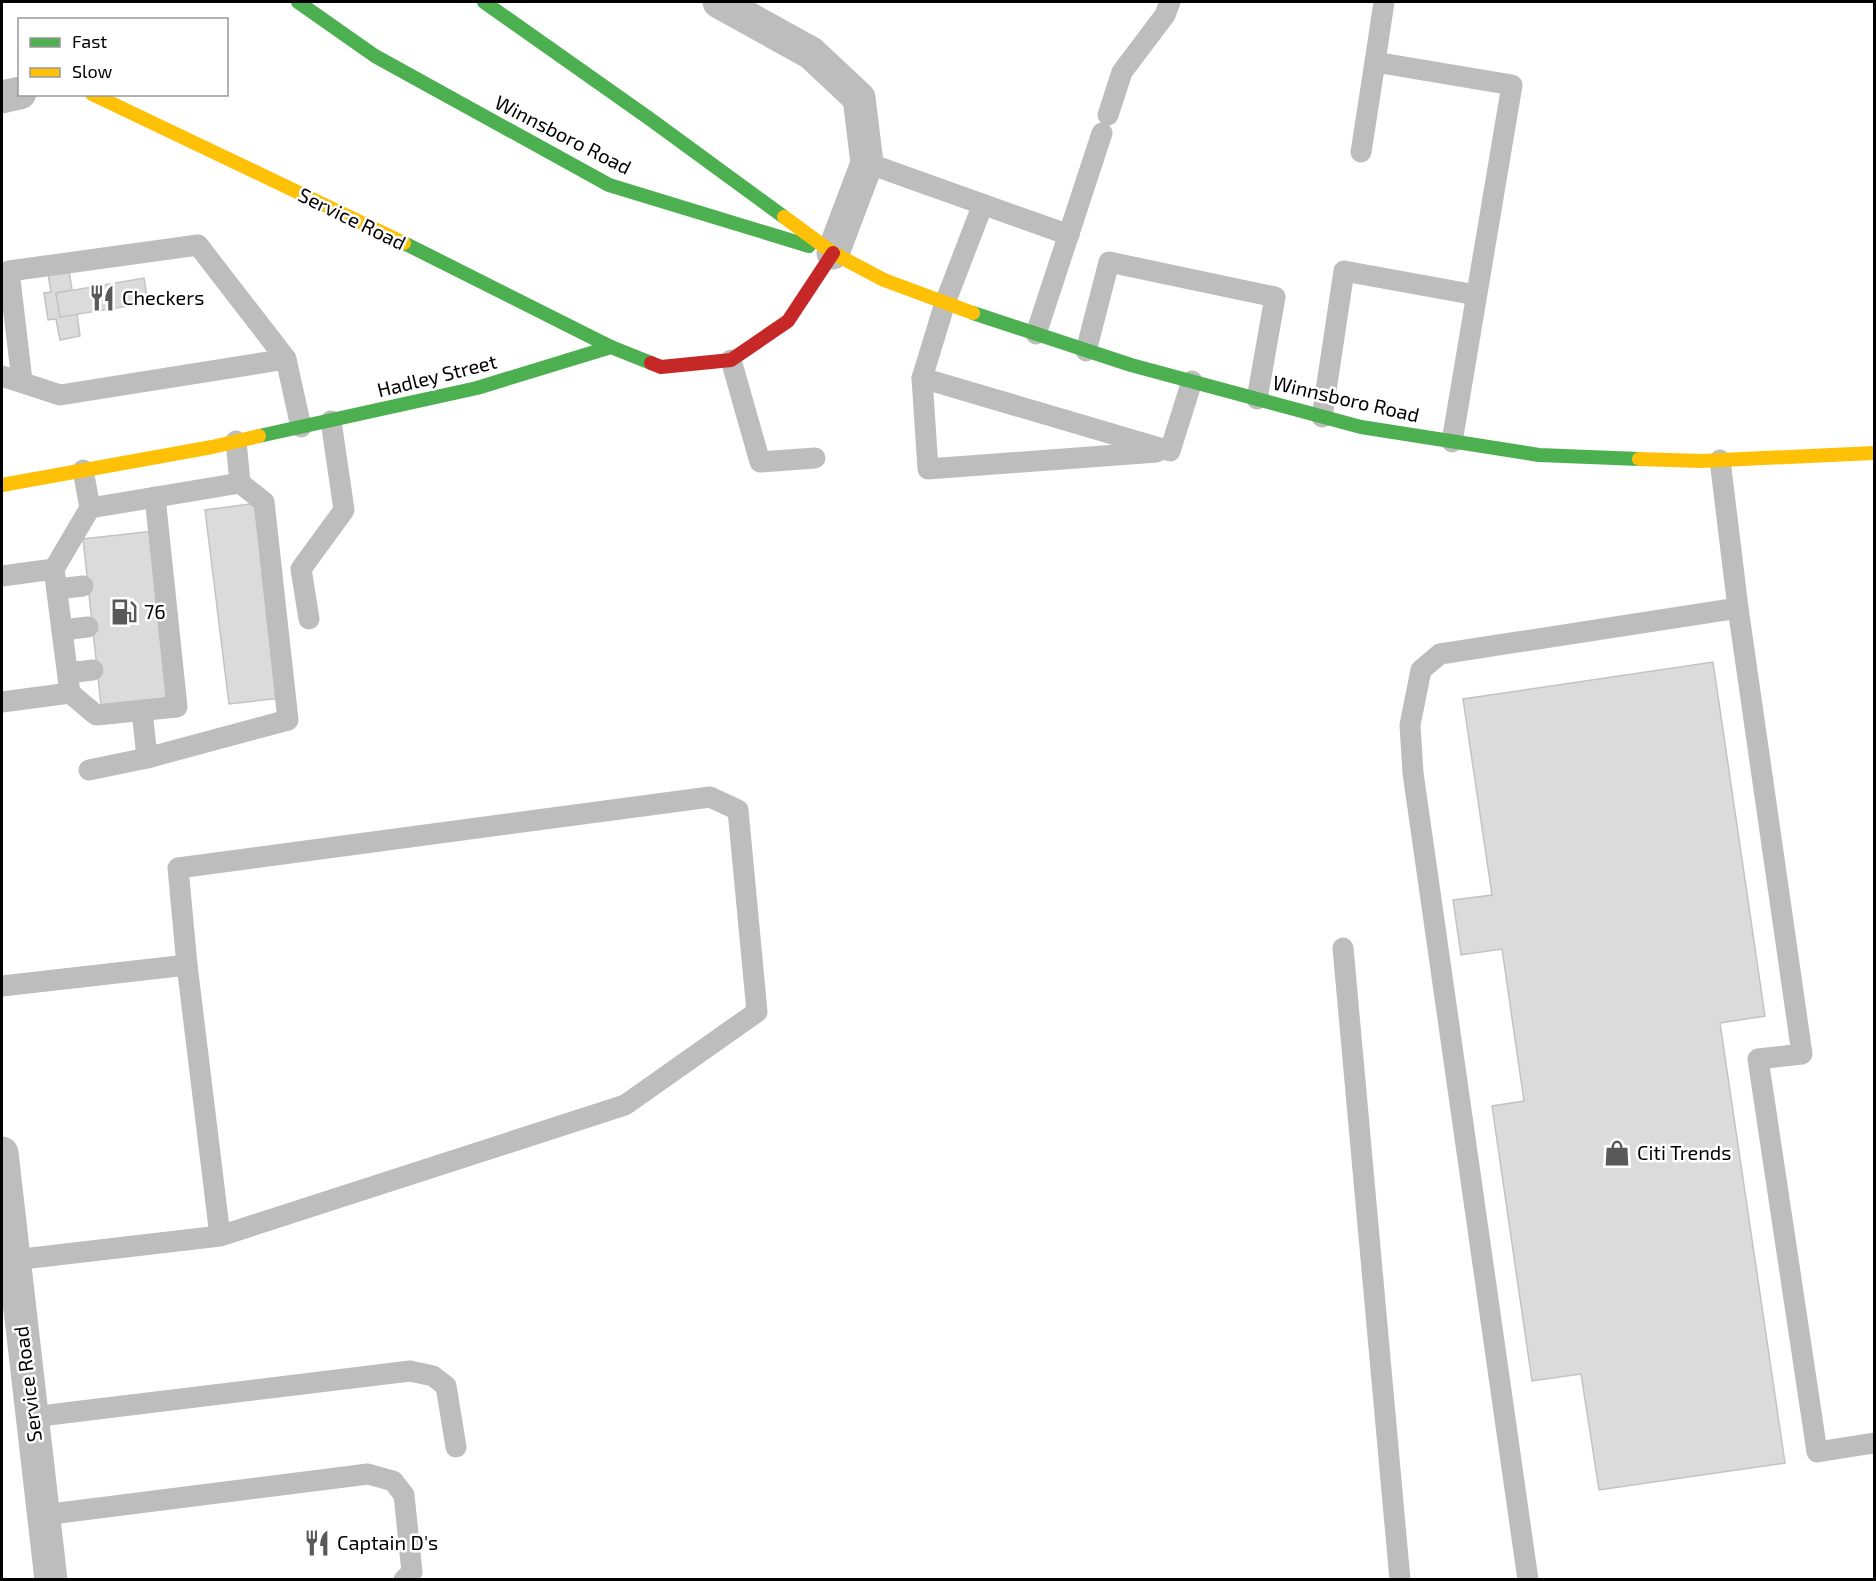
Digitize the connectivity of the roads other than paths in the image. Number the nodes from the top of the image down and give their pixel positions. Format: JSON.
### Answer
{"nodes":[{"id":1,"x":298,"y":2,"type":"edge"},
{"id":2,"x":484,"y":2,"type":"edge"},
{"id":3,"x":718,"y":2,"type":"edge"},
{"id":4,"x":1170,"y":2,"type":"edge"},
{"id":5,"x":1384,"y":2,"type":"edge"},
{"id":6,"x":1375,"y":62,"type":"junction"},
{"id":7,"x":18,"y":93,"type":"edge"},
{"id":8,"x":96,"y":96,"type":"edge"},
{"id":9,"x":2,"y":97,"type":"edge"},
{"id":10,"x":1361,"y":152,"type":"dead end"},
{"id":11,"x":867,"y":163,"type":"junction"},
{"id":12,"x":983,"y":204,"type":"junction"},
{"id":13,"x":1069,"y":234,"type":"junction"},
{"id":14,"x":833,"y":254,"type":"junction"},
{"id":15,"x":1476,"y":295,"type":"junction"},
{"id":16,"x":945,"y":303,"type":"junction"},
{"id":17,"x":1036,"y":334,"type":"junction"},
{"id":18,"x":611,"y":347,"type":"junction"},
{"id":19,"x":1086,"y":351,"type":"junction"},
{"id":20,"x":286,"y":359,"type":"junction"},
{"id":21,"x":731,"y":360,"type":"junction"},
{"id":22,"x":922,"y":378,"type":"junction"},
{"id":23,"x":12,"y":379,"type":"edge"},
{"id":24,"x":1192,"y":381,"type":"junction"},
{"id":25,"x":1257,"y":399,"type":"junction"},
{"id":26,"x":1322,"y":417,"type":"junction"},
{"id":27,"x":331,"y":421,"type":"junction"},
{"id":28,"x":301,"y":427,"type":"junction"},
{"id":29,"x":236,"y":441,"type":"junction"},
{"id":30,"x":1452,"y":442,"type":"junction"},
{"id":31,"x":1170,"y":451,"type":"junction"},
{"id":32,"x":1875,"y":453,"type":"edge"},
{"id":33,"x":815,"y":458,"type":"dead end"},
{"id":34,"x":1720,"y":460,"type":"junction"},
{"id":35,"x":83,"y":470,"type":"junction"},
{"id":36,"x":240,"y":483,"type":"junction"},
{"id":37,"x":2,"y":485,"type":"edge"},
{"id":38,"x":155,"y":497,"type":"junction"},
{"id":39,"x":90,"y":508,"type":"junction"},
{"id":40,"x":2,"y":576,"type":"edge"},
{"id":41,"x":56,"y":579,"type":"junction"},
{"id":42,"x":83,"y":586,"type":"dead end"},
{"id":43,"x":1738,"y":608,"type":"junction"},
{"id":44,"x":309,"y":619,"type":"dead end"},
{"id":45,"x":88,"y":627,"type":"dead end"},
{"id":46,"x":62,"y":630,"type":"junction"},
{"id":47,"x":93,"y":670,"type":"dead end"},
{"id":48,"x":69,"y":683,"type":"junction"},
{"id":49,"x":2,"y":702,"type":"edge"},
{"id":50,"x":142,"y":710,"type":"junction"},
{"id":51,"x":147,"y":758,"type":"junction"},
{"id":52,"x":89,"y":770,"type":"dead end"},
{"id":53,"x":1343,"y":948,"type":"dead end"},
{"id":54,"x":187,"y":965,"type":"junction"},
{"id":55,"x":2,"y":986,"type":"edge"},
{"id":56,"x":2,"y":1153,"type":"edge"},
{"id":57,"x":220,"y":1236,"type":"junction"},
{"id":58,"x":14,"y":1260,"type":"junction"},
{"id":59,"x":32,"y":1417,"type":"junction"},
{"id":60,"x":1875,"y":1443,"type":"edge"},
{"id":61,"x":456,"y":1447,"type":"dead end"},
{"id":62,"x":43,"y":1515,"type":"junction"},
{"id":63,"x":51,"y":1580,"type":"edge"},
{"id":64,"x":404,"y":1580,"type":"edge"},
{"id":65,"x":1400,"y":1580,"type":"edge"},
{"id":66,"x":1528,"y":1580,"type":"edge"}],
"edges":[{"from":1,"to":14,"type":"main road","name":"Winnsboro Road"},
{"from":2,"to":14,"type":"main road","name":"Winnsboro Road"},
{"from":3,"to":11,"type":"street"},
{"from":4,"to":13,"type":"lane"},
{"from":5,"to":6,"type":"lane"},
{"from":6,"to":10,"type":"lane"},
{"from":6,"to":15,"type":"lane"},
{"from":7,"to":9,"type":"street"},
{"from":8,"to":18,"type":"main road","name":"Service Road"},
{"from":11,"to":12,"type":"lane"},
{"from":11,"to":14,"type":"street"},
{"from":12,"to":13,"type":"lane"},
{"from":12,"to":16,"type":"lane"},
{"from":13,"to":17,"type":"lane"},
{"from":14,"to":16,"type":"main road","name":"Winnsboro Road"},
{"from":14,"to":21,"type":"main road"},
{"from":15,"to":26,"type":"lane"},
{"from":15,"to":30,"type":"lane"},
{"from":16,"to":17,"type":"main road","name":"Winnsboro Road"},
{"from":16,"to":22,"type":"lane"},
{"from":17,"to":19,"type":"main road","name":"Winnsboro Road"},
{"from":18,"to":21,"type":"main road"},
{"from":18,"to":27,"type":"main road","name":"Hadley Street"},
{"from":19,"to":24,"type":"main road","name":"Winnsboro Road"},
{"from":19,"to":25,"type":"lane"},
{"from":20,"to":23,"type":"lane"},
{"from":20,"to":23,"type":"lane"},
{"from":20,"to":28,"type":"lane"},
{"from":21,"to":33,"type":"lane"},
{"from":22,"to":31,"type":"lane"},
{"from":22,"to":31,"type":"lane"},
{"from":24,"to":25,"type":"main road","name":"Winnsboro Road"},
{"from":24,"to":31,"type":"lane"},
{"from":25,"to":26,"type":"main road","name":"Winnsboro Road"},
{"from":26,"to":30,"type":"main road","name":"Winnsboro Road"},
{"from":27,"to":28,"type":"main road","name":"Hadley Street"},
{"from":27,"to":44,"type":"lane"},
{"from":28,"to":29,"type":"main road","name":"Hadley Street"},
{"from":29,"to":35,"type":"main road","name":"Hadley Street"},
{"from":29,"to":36,"type":"lane"},
{"from":30,"to":34,"type":"main road","name":"Winnsboro Road"},
{"from":32,"to":34,"type":"main road","name":"Winnsboro Road"},
{"from":34,"to":43,"type":"lane"},
{"from":35,"to":37,"type":"main road","name":"Hadley Street"},
{"from":35,"to":39,"type":"lane"},
{"from":36,"to":38,"type":"lane"},
{"from":36,"to":51,"type":"lane"},
{"from":38,"to":39,"type":"lane"},
{"from":38,"to":50,"type":"lane"},
{"from":39,"to":41,"type":"lane"},
{"from":40,"to":41,"type":"lane"},
{"from":41,"to":42,"type":"lane"},
{"from":41,"to":46,"type":"lane"},
{"from":43,"to":60,"type":"lane"},
{"from":43,"to":66,"type":"lane"},
{"from":45,"to":46,"type":"lane"},
{"from":46,"to":48,"type":"lane"},
{"from":47,"to":48,"type":"lane"},
{"from":48,"to":49,"type":"lane"},
{"from":48,"to":50,"type":"lane"},
{"from":50,"to":51,"type":"lane"},
{"from":51,"to":52,"type":"lane"},
{"from":53,"to":65,"type":"lane"},
{"from":54,"to":55,"type":"lane"},
{"from":54,"to":57,"type":"lane"},
{"from":54,"to":57,"type":"lane"},
{"from":56,"to":58,"type":"street","name":"Service Road"},
{"from":57,"to":58,"type":"lane"},
{"from":58,"to":59,"type":"street","name":"Service Road"},
{"from":59,"to":61,"type":"lane"},
{"from":59,"to":62,"type":"street","name":"Service Road"},
{"from":62,"to":63,"type":"street","name":"Service Road"},
{"from":62,"to":64,"type":"lane"}]}
